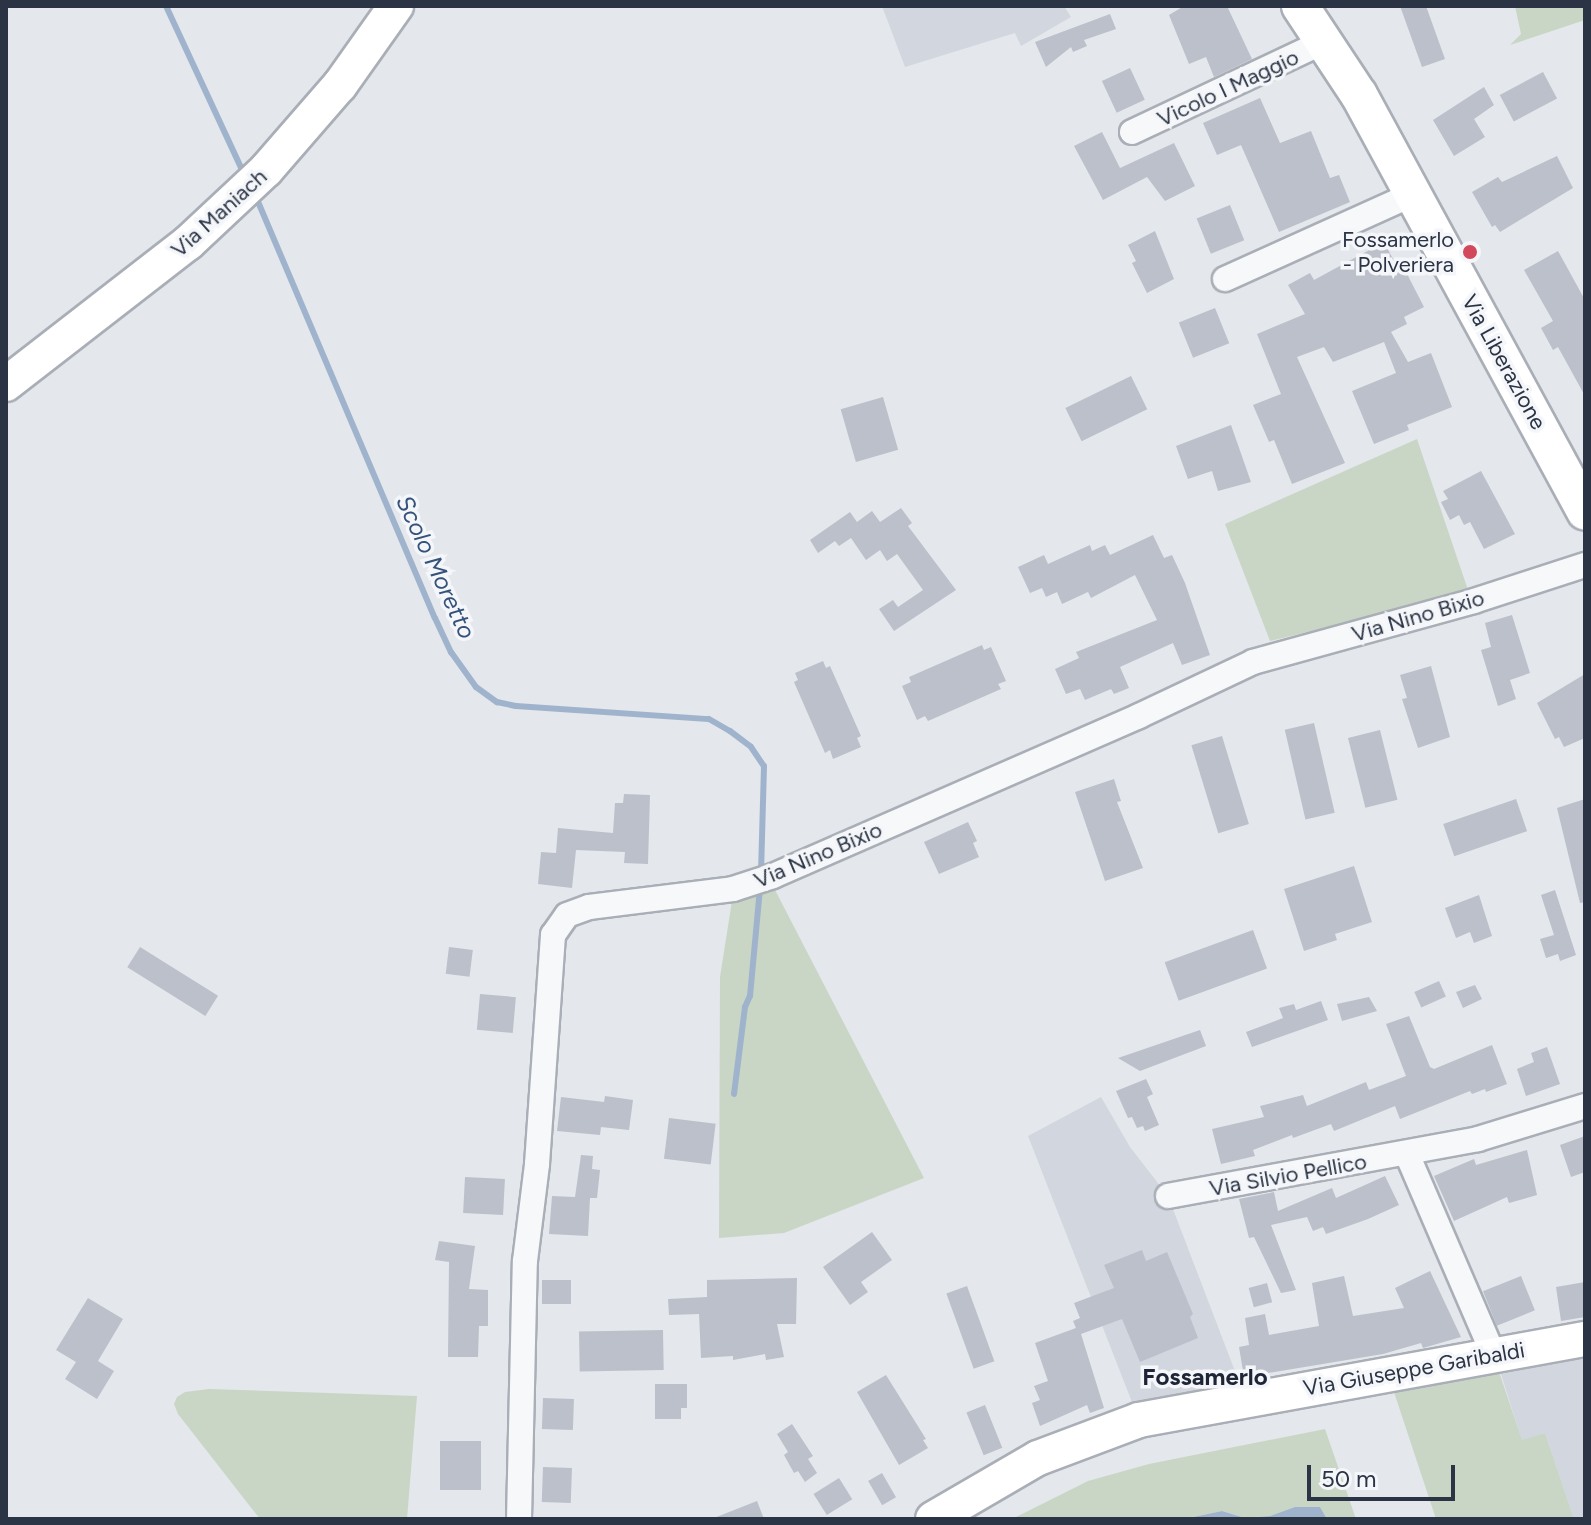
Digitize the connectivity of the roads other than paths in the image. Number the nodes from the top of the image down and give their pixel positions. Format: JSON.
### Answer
{"nodes":[{"id":1,"x":396,"y":6,"type":"edge"},
{"id":2,"x":1300,"y":6,"type":"edge"},
{"id":3,"x":1323,"y":42,"type":"junction"},
{"id":4,"x":1132,"y":132,"type":"dead end"},
{"id":5,"x":1411,"y":195,"type":"junction"},
{"id":6,"x":1225,"y":279,"type":"dead end"},
{"id":7,"x":6,"y":384,"type":"edge"},
{"id":8,"x":1585,"y":512,"type":"edge"},
{"id":9,"x":1585,"y":565,"type":"edge"},
{"id":10,"x":1585,"y":1106,"type":"edge"},
{"id":11,"x":1407,"y":1154,"type":"junction"},
{"id":12,"x":1168,"y":1196,"type":"dead end"},
{"id":13,"x":1585,"y":1339,"type":"edge"},
{"id":14,"x":1493,"y":1354,"type":"junction"},
{"id":15,"x":519,"y":1519,"type":"edge"},
{"id":16,"x":933,"y":1519,"type":"edge"}],
"edges":[{"from":1,"to":7,"type":"street","name":"Via Maniach"},
{"from":2,"to":3,"type":"main road","name":"Via Liberazione"},
{"from":3,"to":4,"type":"street","name":"Vicolo I Maggio"},
{"from":3,"to":5,"type":"main road","name":"Via Liberazione"},
{"from":5,"to":6,"type":"street"},
{"from":5,"to":8,"type":"main road","name":"Via Liberazione"},
{"from":9,"to":15,"type":"street","name":"Via Nino Bixio"},
{"from":10,"to":11,"type":"street","name":"Via Silvio Pellico"},
{"from":11,"to":12,"type":"street","name":"Via Silvio Pellico"},
{"from":11,"to":14,"type":"street"},
{"from":13,"to":14,"type":"street","name":"Via Giuseppe Garibaldi"},
{"from":14,"to":16,"type":"street","name":"Via Giuseppe Garibaldi"}]}
